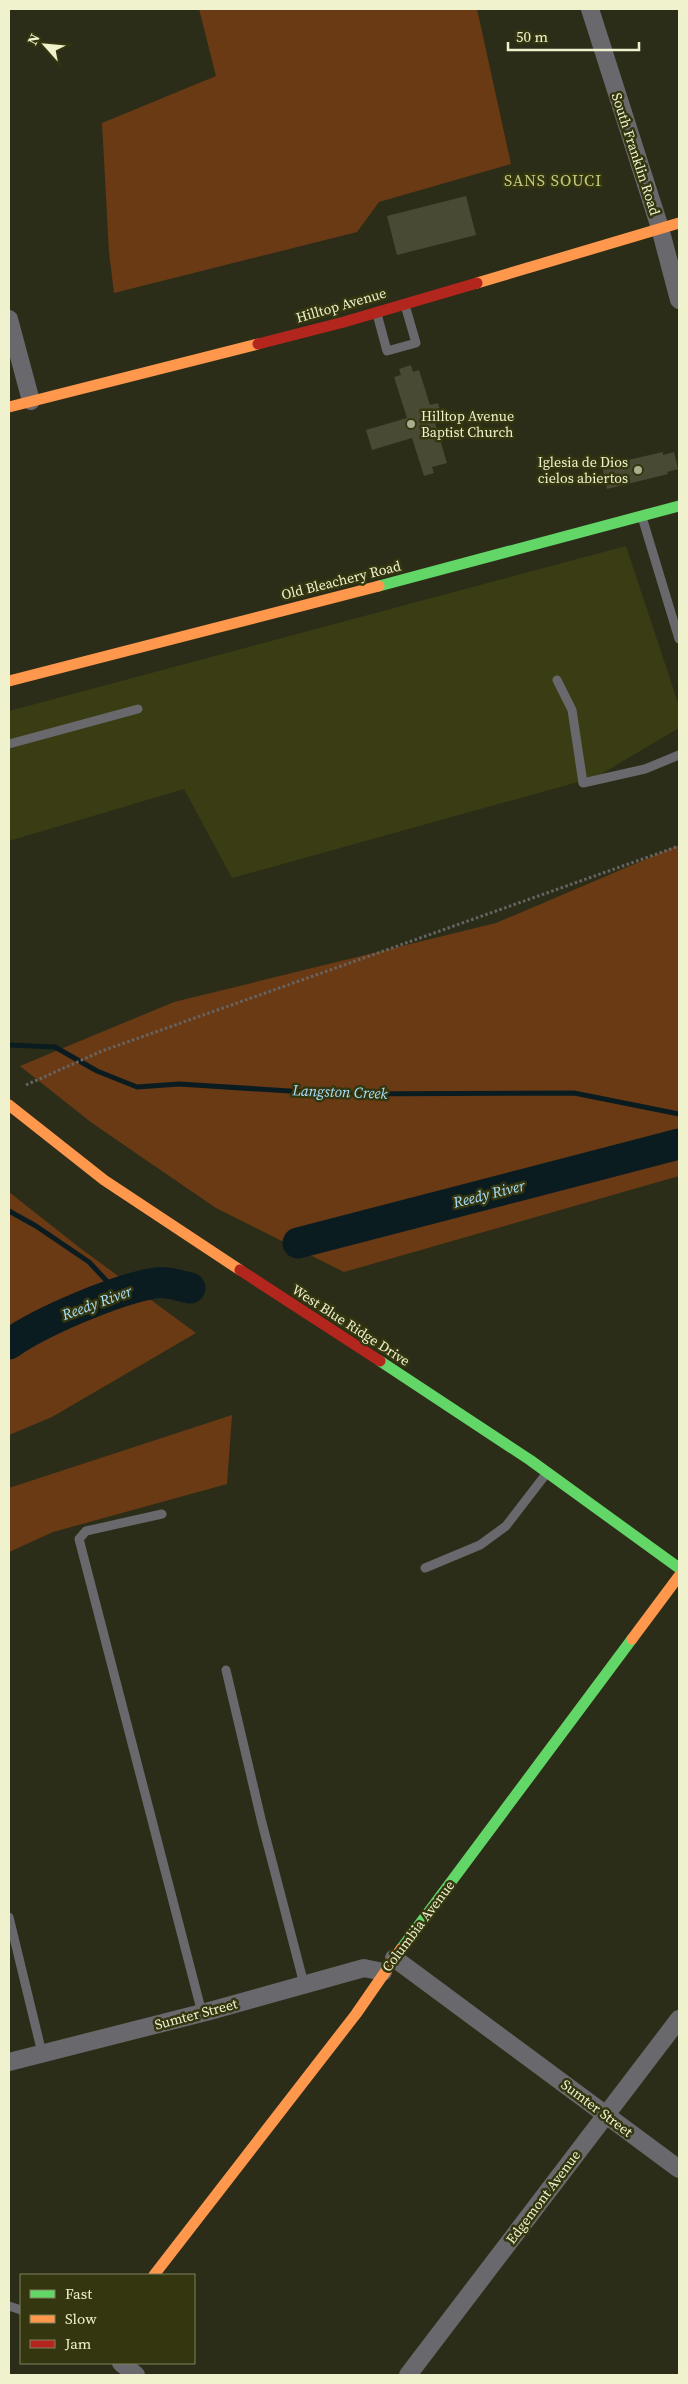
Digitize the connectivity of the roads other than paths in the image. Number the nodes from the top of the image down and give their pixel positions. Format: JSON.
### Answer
{"nodes":[{"id":1,"x":590,"y":9,"type":"edge"},
{"id":2,"x":679,"y":224,"type":"edge"},
{"id":3,"x":660,"y":228,"type":"junction"},
{"id":4,"x":679,"y":300,"type":"edge"},
{"id":5,"x":404,"y":302,"type":"junction"},
{"id":6,"x":376,"y":312,"type":"junction"},
{"id":7,"x":9,"y":319,"type":"edge"},
{"id":8,"x":31,"y":401,"type":"junction"},
{"id":9,"x":9,"y":407,"type":"edge"},
{"id":10,"x":679,"y":506,"type":"edge"},
{"id":11,"x":642,"y":517,"type":"junction"},
{"id":12,"x":679,"y":639,"type":"edge"},
{"id":13,"x":557,"y":680,"type":"dead end"},
{"id":14,"x":9,"y":681,"type":"edge"},
{"id":15,"x":138,"y":709,"type":"dead end"},
{"id":16,"x":9,"y":744,"type":"edge"},
{"id":17,"x":679,"y":756,"type":"edge"},
{"id":18,"x":9,"y":1105,"type":"edge"},
{"id":19,"x":547,"y":1472,"type":"junction"},
{"id":20,"x":162,"y":1514,"type":"dead end"},
{"id":21,"x":426,"y":1568,"type":"dead end"},
{"id":22,"x":679,"y":1568,"type":"edge"},
{"id":23,"x":679,"y":1576,"type":"edge"},
{"id":24,"x":226,"y":1670,"type":"dead end"},
{"id":25,"x":9,"y":1917,"type":"edge"},
{"id":26,"x":394,"y":1958,"type":"junction"},
{"id":27,"x":383,"y":1972,"type":"junction"},
{"id":28,"x":304,"y":1984,"type":"junction"},
{"id":29,"x":202,"y":2013,"type":"junction"},
{"id":30,"x":679,"y":2019,"type":"edge"},
{"id":31,"x":42,"y":2053,"type":"junction"},
{"id":32,"x":9,"y":2062,"type":"edge"},
{"id":33,"x":606,"y":2115,"type":"junction"},
{"id":34,"x":679,"y":2169,"type":"edge"},
{"id":35,"x":155,"y":2274,"type":"edge"},
{"id":36,"x":122,"y":2364,"type":"edge"},
{"id":37,"x":136,"y":2375,"type":"edge"},
{"id":38,"x":408,"y":2375,"type":"edge"}],
"edges":[{"from":1,"to":3,"type":"street","name":"South Franklin Road"},
{"from":2,"to":3,"type":"street","name":"Hilltop Avenue"},
{"from":3,"to":4,"type":"street","name":"South Franklin Road"},
{"from":3,"to":5,"type":"street","name":"Hilltop Avenue"},
{"from":5,"to":6,"type":"street","name":"Hilltop Avenue"},
{"from":5,"to":6,"type":"lane"},
{"from":6,"to":8,"type":"street","name":"Hilltop Avenue"},
{"from":7,"to":8,"type":"street"},
{"from":8,"to":9,"type":"street","name":"Hilltop Avenue"},
{"from":10,"to":11,"type":"street","name":"Old Bleachery Road"},
{"from":11,"to":12,"type":"lane"},
{"from":11,"to":14,"type":"street","name":"Old Bleachery Road"},
{"from":13,"to":17,"type":"lane"},
{"from":15,"to":16,"type":"lane"},
{"from":18,"to":19,"type":"street","name":"West Blue Ridge Drive"},
{"from":19,"to":21,"type":"lane"},
{"from":19,"to":22,"type":"street","name":"West Blue Ridge Drive"},
{"from":20,"to":29,"type":"lane"},
{"from":23,"to":26,"type":"street","name":"Columbia Avenue"},
{"from":24,"to":28,"type":"lane"},
{"from":25,"to":31,"type":"lane"},
{"from":26,"to":27,"type":"street","name":"Columbia Avenue"},
{"from":26,"to":33,"type":"street","name":"Sumter Street"},
{"from":27,"to":28,"type":"street","name":"Sumter Street"},
{"from":27,"to":35,"type":"street","name":"Columbia Avenue"},
{"from":28,"to":29,"type":"street","name":"Sumter Street"},
{"from":29,"to":31,"type":"street","name":"Sumter Street"},
{"from":30,"to":33,"type":"street","name":"Edgemont Avenue"},
{"from":31,"to":32,"type":"street","name":"Sumter Street"},
{"from":33,"to":34,"type":"street","name":"Sumter Street"},
{"from":33,"to":38,"type":"street","name":"Edgemont Avenue"},
{"from":36,"to":37,"type":"street"}]}
